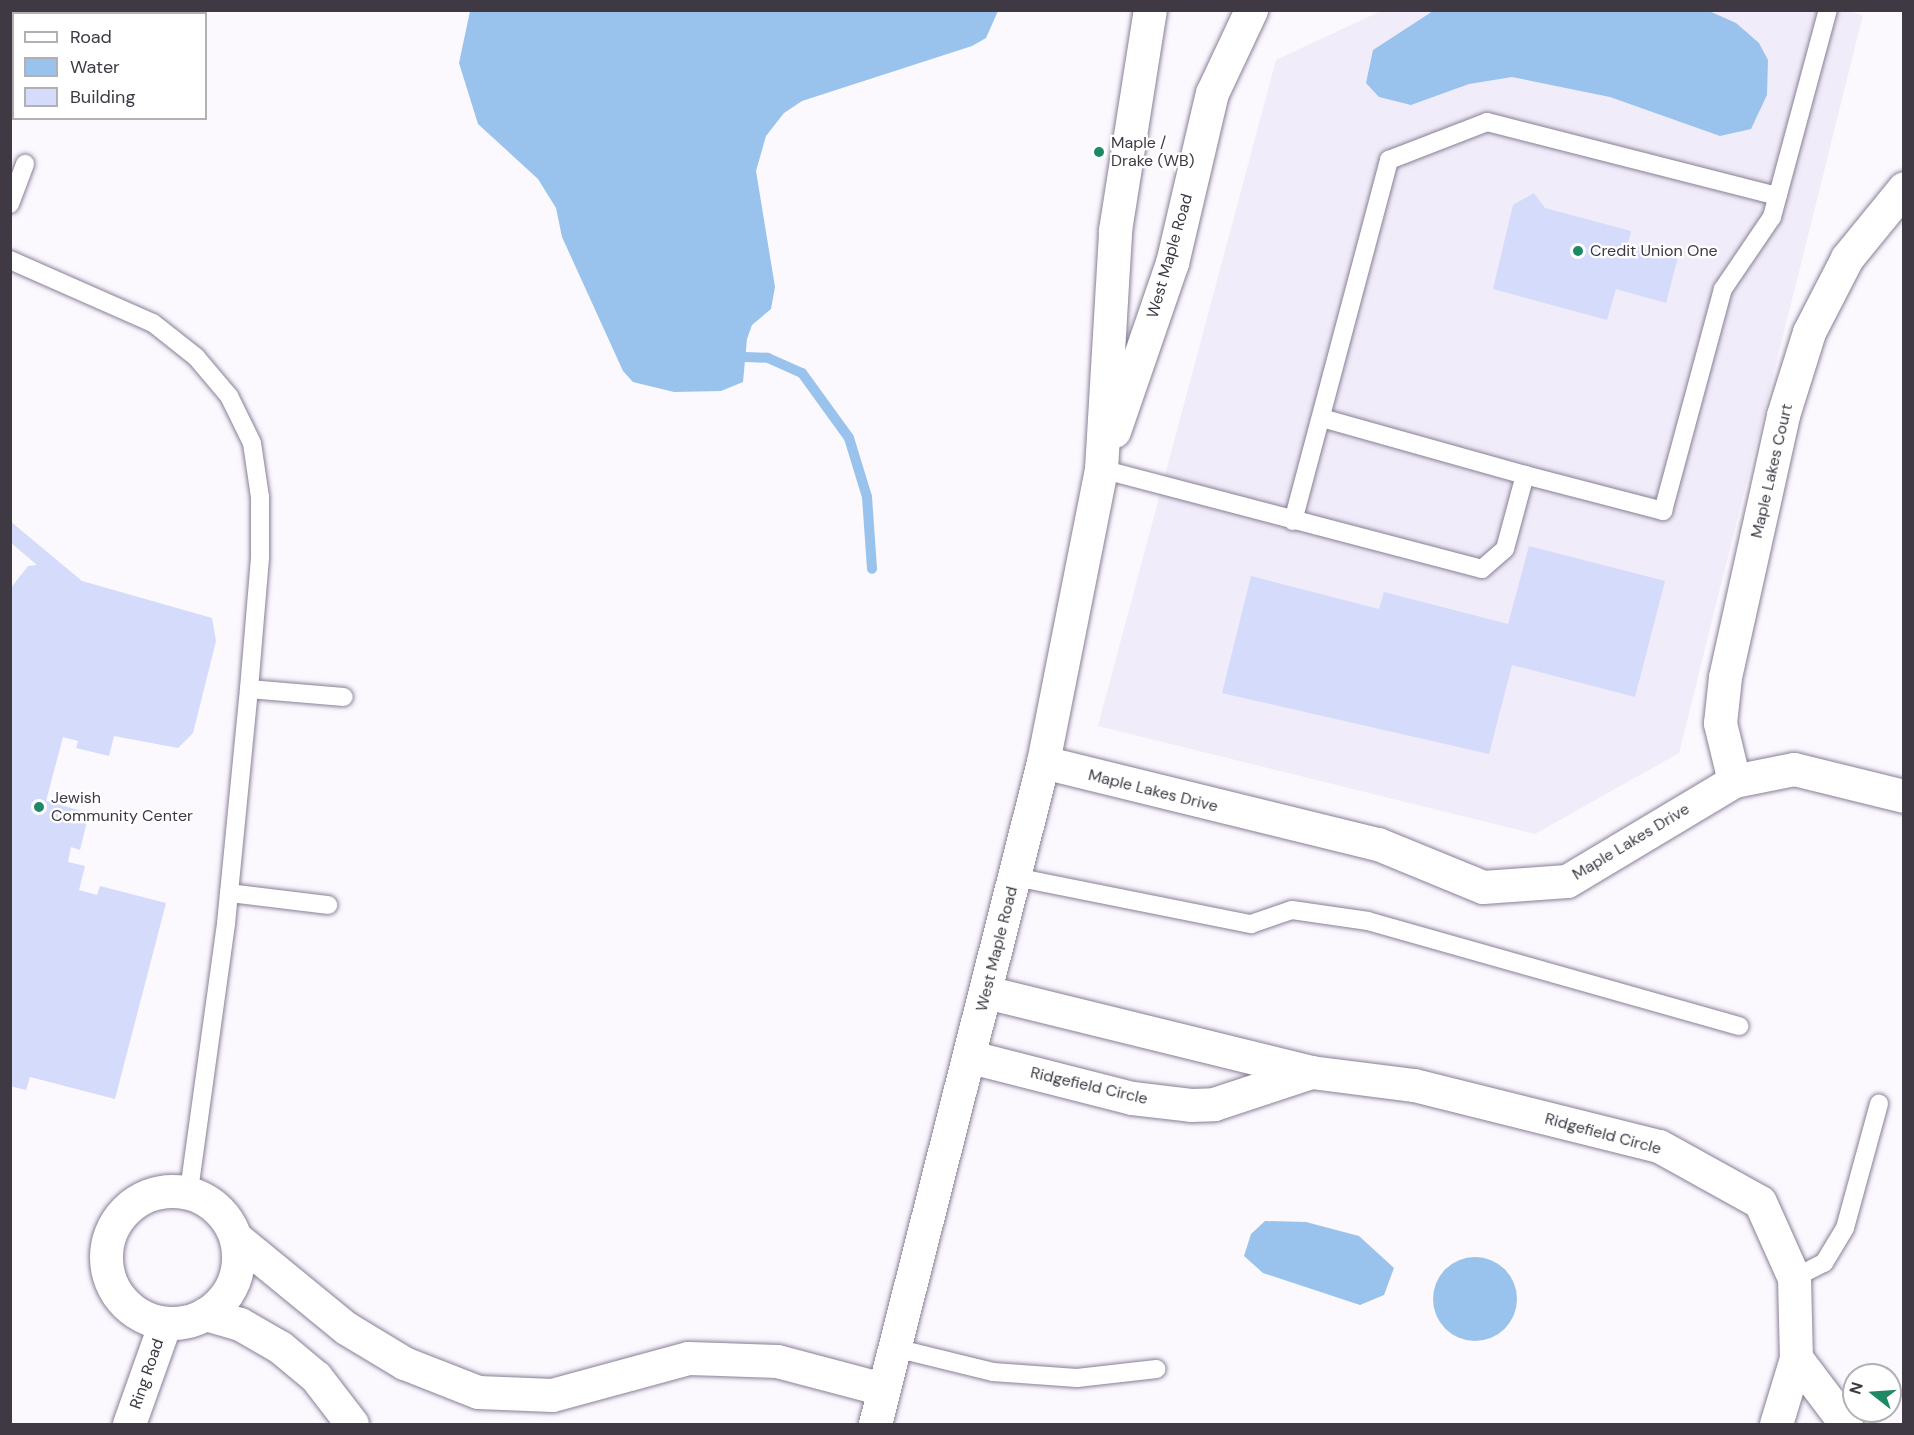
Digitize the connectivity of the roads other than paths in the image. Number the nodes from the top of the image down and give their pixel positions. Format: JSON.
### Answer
{"nodes":[{"id":1,"x":1150,"y":10,"type":"edge"},
{"id":2,"x":1251,"y":10,"type":"edge"},
{"id":3,"x":1828,"y":10,"type":"edge"},
{"id":4,"x":25,"y":164,"type":"dead end"},
{"id":5,"x":1904,"y":188,"type":"edge"},
{"id":6,"x":1778,"y":196,"type":"junction"},
{"id":7,"x":10,"y":204,"type":"edge"},
{"id":8,"x":10,"y":260,"type":"edge"},
{"id":9,"x":1322,"y":418,"type":"junction"},
{"id":10,"x":1101,"y":470,"type":"junction"},
{"id":11,"x":1525,"y":475,"type":"junction"},
{"id":12,"x":1293,"y":521,"type":"junction"},
{"id":13,"x":249,"y":689,"type":"junction"},
{"id":14,"x":344,"y":697,"type":"dead end"},
{"id":15,"x":1043,"y":762,"type":"junction"},
{"id":16,"x":1734,"y":781,"type":"junction"},
{"id":17,"x":1904,"y":796,"type":"edge"},
{"id":18,"x":1015,"y":877,"type":"junction"},
{"id":19,"x":229,"y":893,"type":"junction"},
{"id":20,"x":328,"y":905,"type":"dead end"},
{"id":21,"x":986,"y":992,"type":"junction"},
{"id":22,"x":1738,"y":1026,"type":"dead end"},
{"id":23,"x":971,"y":1057,"type":"junction"},
{"id":24,"x":1311,"y":1072,"type":"junction"},
{"id":25,"x":1879,"y":1104,"type":"dead end"},
{"id":26,"x":189,"y":1192,"type":"junction"},
{"id":27,"x":236,"y":1238,"type":"junction"},
{"id":28,"x":1794,"y":1278,"type":"junction"},
{"id":29,"x":205,"y":1314,"type":"junction"},
{"id":30,"x":165,"y":1323,"type":"junction"},
{"id":31,"x":895,"y":1348,"type":"junction"},
{"id":32,"x":1796,"y":1358,"type":"junction"},
{"id":33,"x":1156,"y":1369,"type":"dead end"},
{"id":34,"x":883,"y":1389,"type":"junction"},
{"id":35,"x":129,"y":1425,"type":"edge"},
{"id":36,"x":352,"y":1425,"type":"edge"},
{"id":37,"x":875,"y":1425,"type":"edge"},
{"id":38,"x":1776,"y":1425,"type":"edge"},
{"id":39,"x":1846,"y":1425,"type":"edge"}],
"edges":[{"from":1,"to":10,"type":"street","name":"West Maple Road"},
{"from":2,"to":10,"type":"street","name":"West Maple Road"},
{"from":3,"to":6,"type":"lane"},
{"from":4,"to":7,"type":"lane"},
{"from":5,"to":16,"type":"street","name":"Maple Lakes Court"},
{"from":6,"to":9,"type":"lane"},
{"from":6,"to":11,"type":"lane"},
{"from":8,"to":13,"type":"lane"},
{"from":9,"to":11,"type":"lane"},
{"from":9,"to":12,"type":"lane"},
{"from":10,"to":12,"type":"lane"},
{"from":10,"to":15,"type":"street","name":"West Maple Road"},
{"from":11,"to":12,"type":"lane"},
{"from":13,"to":14,"type":"lane"},
{"from":13,"to":19,"type":"lane"},
{"from":15,"to":16,"type":"street","name":"Maple Lakes Drive"},
{"from":15,"to":18,"type":"street","name":"West Maple Road"},
{"from":16,"to":17,"type":"street","name":"Maple Lakes Drive"},
{"from":18,"to":21,"type":"street","name":"West Maple Road"},
{"from":18,"to":22,"type":"lane"},
{"from":19,"to":20,"type":"lane"},
{"from":19,"to":26,"type":"lane"},
{"from":21,"to":23,"type":"street","name":"West Maple Road"},
{"from":21,"to":24,"type":"street","name":"Ridgefield Circle"},
{"from":23,"to":24,"type":"street","name":"Ridgefield Circle"},
{"from":23,"to":31,"type":"street","name":"West Maple Road"},
{"from":24,"to":28,"type":"street","name":"Ridgefield Circle"},
{"from":25,"to":28,"type":"lane"},
{"from":26,"to":27,"type":"street"},
{"from":26,"to":30,"type":"street"},
{"from":27,"to":29,"type":"street"},
{"from":27,"to":34,"type":"street"},
{"from":28,"to":32,"type":"street","name":"Ridgefield Circle"},
{"from":29,"to":30,"type":"street"},
{"from":29,"to":36,"type":"street"},
{"from":30,"to":35,"type":"street","name":"Ring Road"},
{"from":31,"to":33,"type":"lane"},
{"from":31,"to":34,"type":"street","name":"West Maple Road"},
{"from":32,"to":38,"type":"street","name":"Ridgefield Circle"},
{"from":32,"to":39,"type":"street"},
{"from":34,"to":37,"type":"street","name":"West Maple Road"}]}
